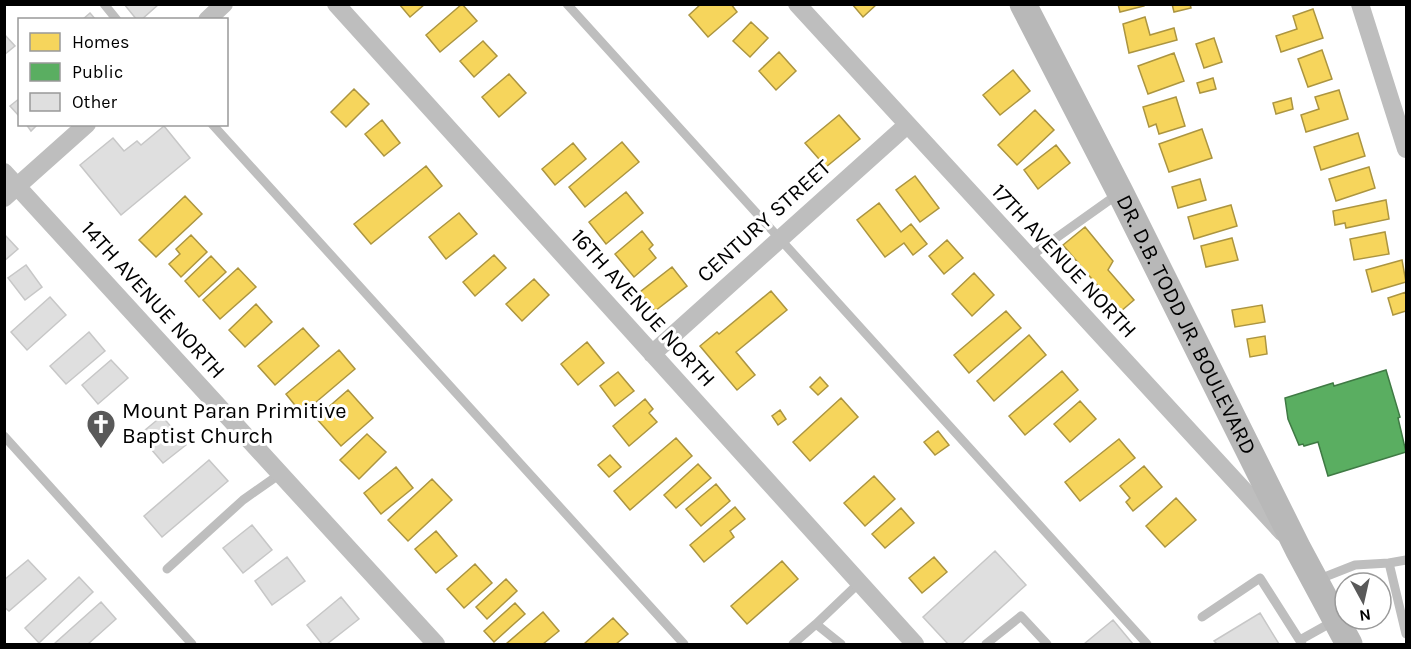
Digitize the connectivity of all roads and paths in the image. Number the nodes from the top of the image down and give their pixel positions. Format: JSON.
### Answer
{"nodes":[{"id":1,"x":104,"y":4,"type":"edge"},
{"id":2,"x":224,"y":4,"type":"edge"},
{"id":3,"x":336,"y":4,"type":"edge"},
{"id":4,"x":567,"y":4,"type":"edge"},
{"id":5,"x":797,"y":4,"type":"edge"},
{"id":6,"x":1023,"y":4,"type":"edge"},
{"id":7,"x":1360,"y":4,"type":"edge"},
{"id":8,"x":115,"y":18,"type":"edge"},
{"id":9,"x":209,"y":18,"type":"edge"},
{"id":10,"x":907,"y":125,"type":"junction"},
{"id":11,"x":85,"y":126,"type":"edge"},
{"id":12,"x":214,"y":126,"type":"edge"},
{"id":13,"x":1407,"y":149,"type":"edge"},
{"id":14,"x":4,"y":172,"type":"edge"},
{"id":15,"x":11,"y":192,"type":"edge"},
{"id":16,"x":1120,"y":192,"type":"junction"},
{"id":17,"x":780,"y":238,"type":"junction"},
{"id":18,"x":1028,"y":258,"type":"junction"},
{"id":19,"x":652,"y":354,"type":"junction"},
{"id":20,"x":4,"y":435,"type":"edge"},
{"id":21,"x":280,"y":474,"type":"junction"},
{"id":22,"x":1298,"y":549,"type":"junction"},
{"id":23,"x":1407,"y":560,"type":"edge"},
{"id":24,"x":1389,"y":563,"type":"junction"},
{"id":25,"x":167,"y":569,"type":"dead end"},
{"id":26,"x":1315,"y":581,"type":"junction"},
{"id":27,"x":859,"y":583,"type":"junction"},
{"id":28,"x":1333,"y":614,"type":"edge"},
{"id":29,"x":1202,"y":616,"type":"dead end"},
{"id":30,"x":1333,"y":622,"type":"edge"},
{"id":31,"x":816,"y":624,"type":"junction"},
{"id":32,"x":1342,"y":631,"type":"edge"},
{"id":33,"x":1407,"y":634,"type":"edge"},
{"id":34,"x":1301,"y":643,"type":"edge"},
{"id":35,"x":192,"y":645,"type":"edge"},
{"id":36,"x":436,"y":645,"type":"edge"},
{"id":37,"x":684,"y":645,"type":"edge"},
{"id":38,"x":793,"y":645,"type":"edge"},
{"id":39,"x":841,"y":645,"type":"edge"},
{"id":40,"x":915,"y":645,"type":"edge"},
{"id":41,"x":986,"y":645,"type":"edge"},
{"id":42,"x":1047,"y":645,"type":"edge"},
{"id":43,"x":1147,"y":645,"type":"edge"},
{"id":44,"x":1349,"y":645,"type":"edge"}],
"edges":[{"from":1,"to":8,"type":"lane"},
{"from":2,"to":9,"type":"street"},
{"from":3,"to":19,"type":"street","name":"16TH AVENUE NORTH"},
{"from":4,"to":17,"type":"lane"},
{"from":5,"to":10,"type":"street","name":"17TH AVENUE NORTH"},
{"from":6,"to":16,"type":"main road","name":"DR. D.B. TODD JR. BOULEVARD"},
{"from":7,"to":13,"type":"street"},
{"from":10,"to":17,"type":"street","name":"CENTURY STREET"},
{"from":10,"to":18,"type":"street","name":"17TH AVENUE NORTH"},
{"from":11,"to":15,"type":"street"},
{"from":12,"to":37,"type":"lane"},
{"from":14,"to":15,"type":"street","name":"14TH AVENUE NORTH"},
{"from":15,"to":21,"type":"street","name":"14TH AVENUE NORTH"},
{"from":16,"to":18,"type":"lane"},
{"from":16,"to":22,"type":"main road","name":"DR. D.B. TODD JR. BOULEVARD"},
{"from":17,"to":19,"type":"street","name":"CENTURY STREET"},
{"from":17,"to":43,"type":"lane"},
{"from":18,"to":22,"type":"street","name":"17TH AVENUE NORTH"},
{"from":19,"to":27,"type":"street","name":"16TH AVENUE NORTH"},
{"from":20,"to":35,"type":"lane"},
{"from":21,"to":25,"type":"lane"},
{"from":21,"to":36,"type":"street","name":"14TH AVENUE NORTH"},
{"from":22,"to":26,"type":"main road","name":"DR. D.B. TODD JR. BOULEVARD"},
{"from":23,"to":24,"type":"lane"},
{"from":24,"to":26,"type":"lane"},
{"from":24,"to":33,"type":"lane"},
{"from":26,"to":28,"type":"main road","name":"DR. D.B. TODD JR. BOULEVARD"},
{"from":27,"to":31,"type":"lane"},
{"from":27,"to":40,"type":"street","name":"16TH AVENUE NORTH"},
{"from":29,"to":34,"type":"lane"},
{"from":30,"to":34,"type":"lane"},
{"from":31,"to":38,"type":"lane"},
{"from":31,"to":39,"type":"lane"},
{"from":32,"to":44,"type":"main road","name":"DR. D.B. TODD JR. BOULEVARD"},
{"from":41,"to":42,"type":"lane"}]}
